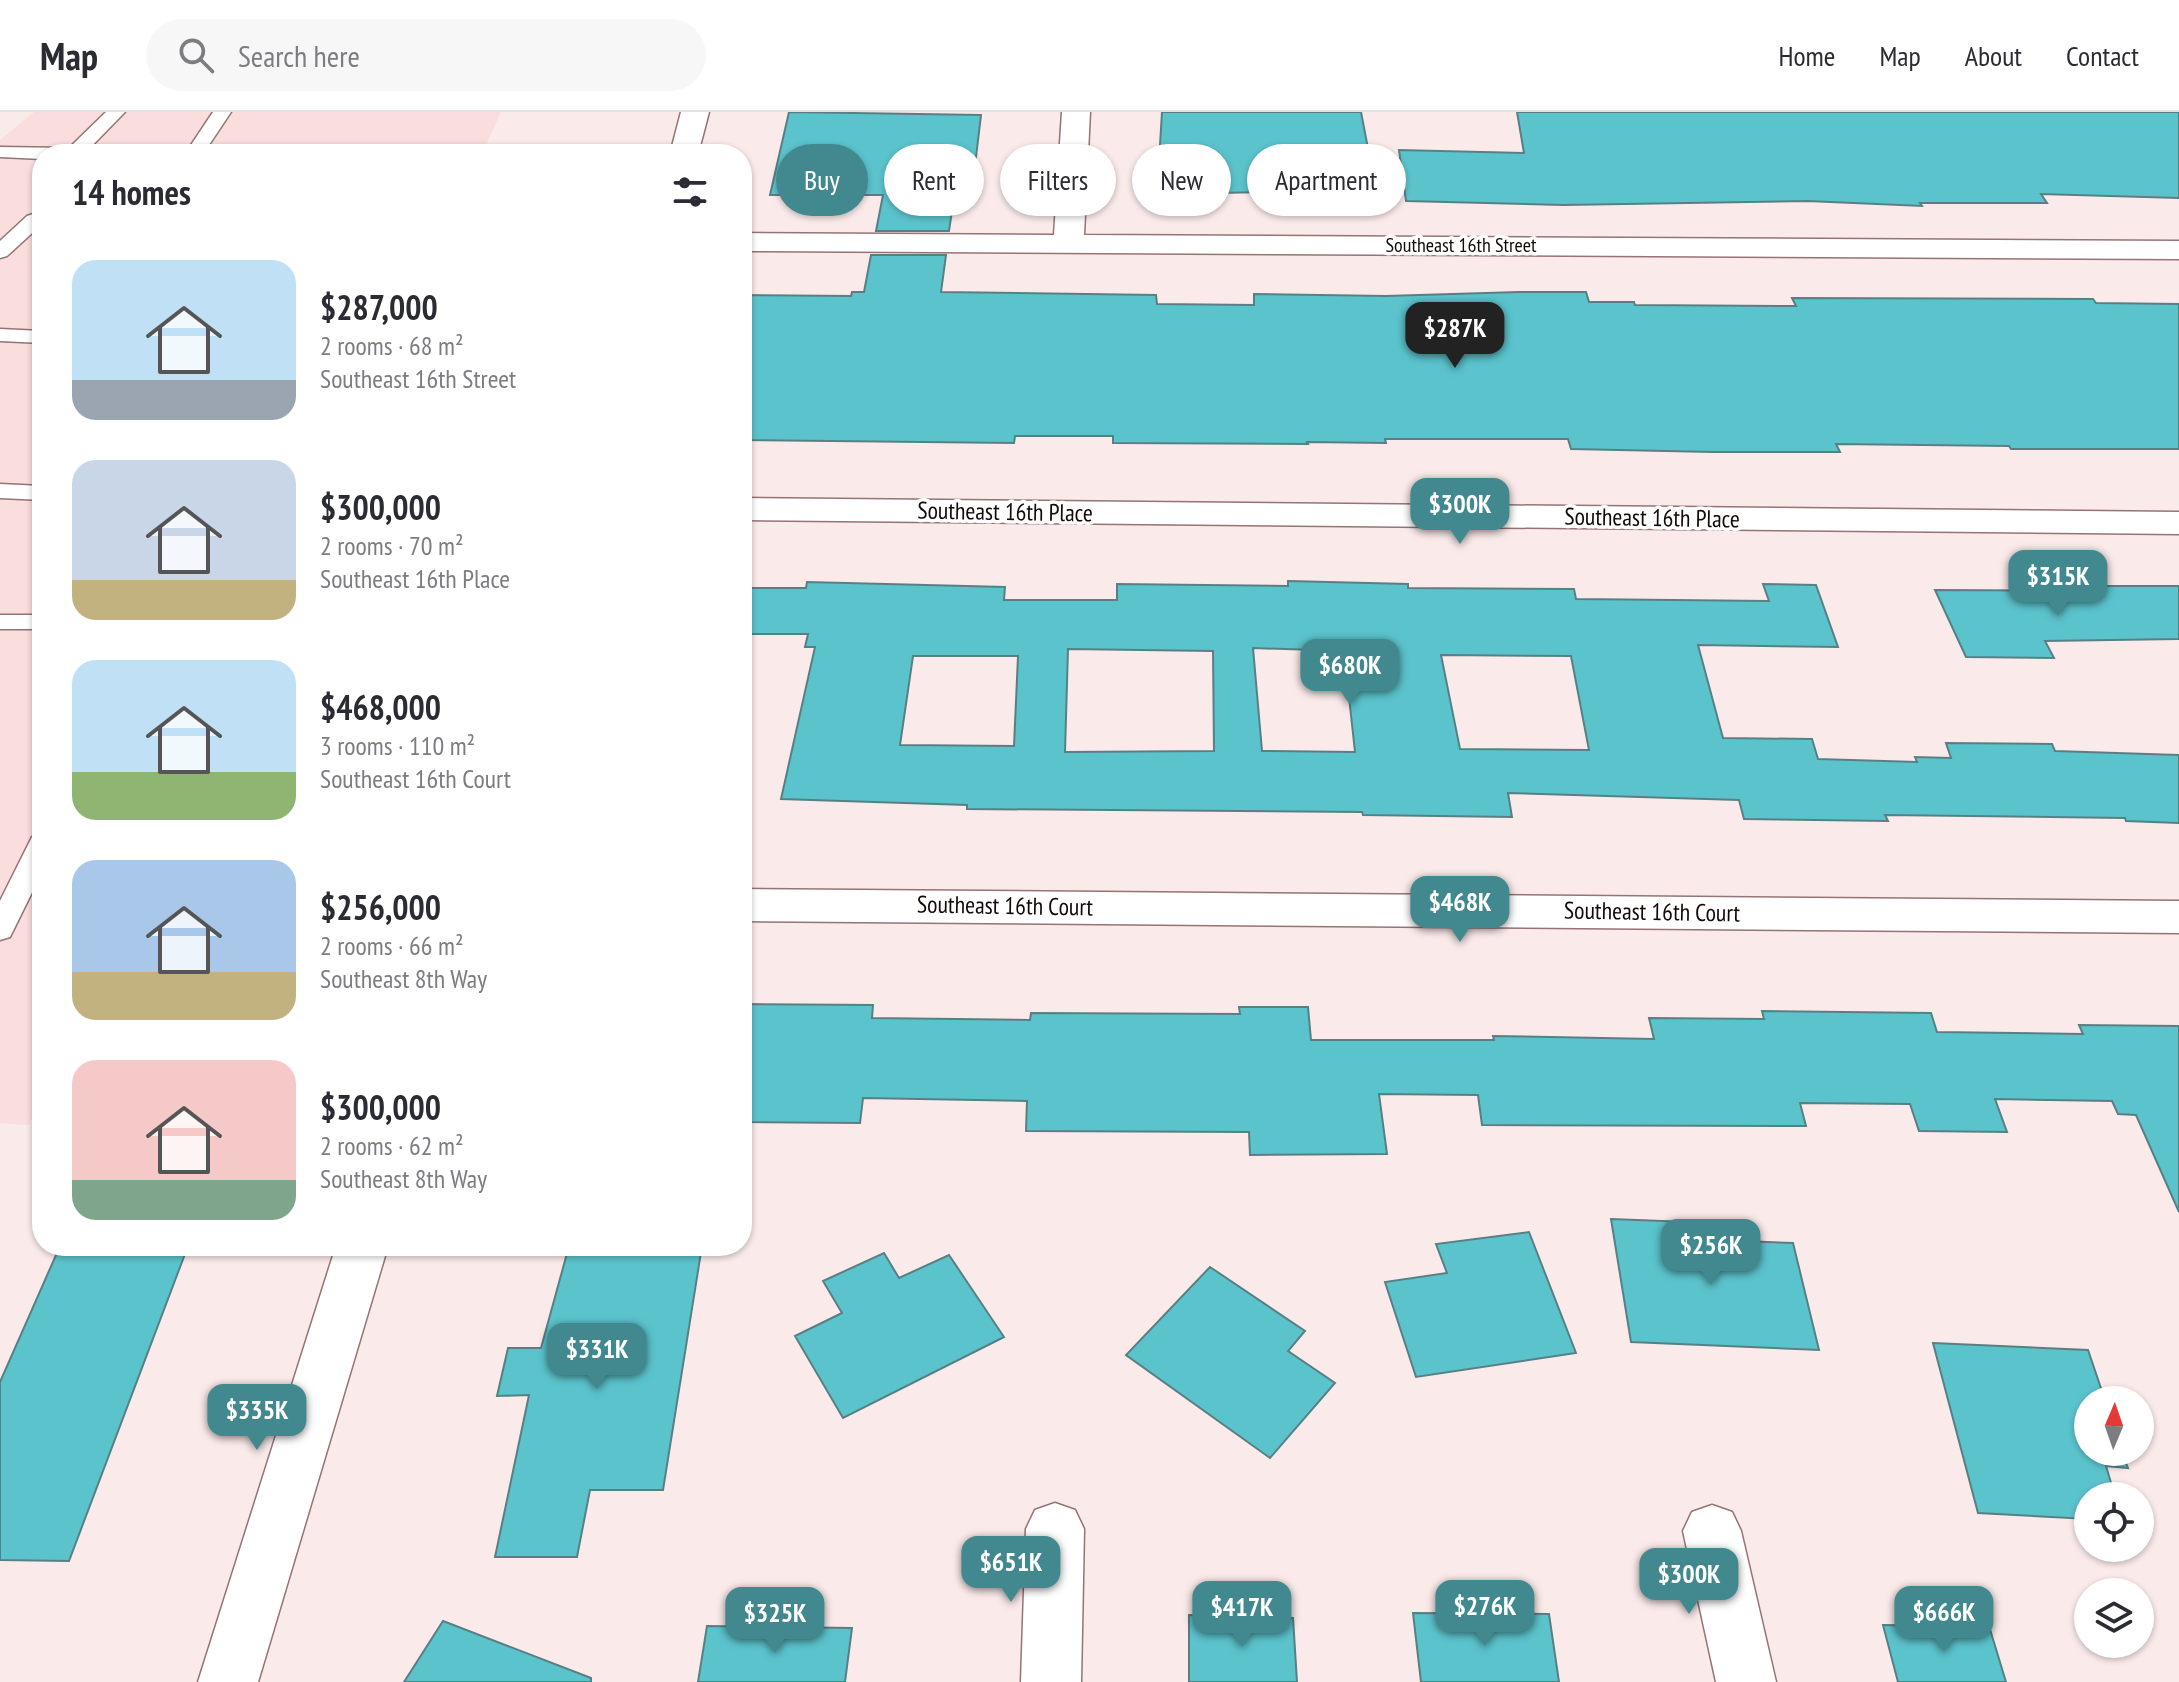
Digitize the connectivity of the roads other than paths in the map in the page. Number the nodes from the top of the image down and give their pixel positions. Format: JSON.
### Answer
{"nodes":[{"id":1,"x":116,"y":112,"type":"edge"},
{"id":2,"x":222,"y":112,"type":"edge"},
{"id":3,"x":695,"y":112,"type":"edge"},
{"id":4,"x":1076,"y":112,"type":"edge"},
{"id":5,"x":84,"y":144,"type":"edge"},
{"id":6,"x":201,"y":144,"type":"edge"},
{"id":7,"x":687,"y":144,"type":"edge"},
{"id":8,"x":0,"y":152,"type":"edge"},
{"id":9,"x":32,"y":153,"type":"edge"},
{"id":10,"x":32,"y":222,"type":"edge"},
{"id":11,"x":752,"y":242,"type":"edge"},
{"id":12,"x":1069,"y":242,"type":"junction"},
{"id":13,"x":2179,"y":250,"type":"edge"},
{"id":14,"x":0,"y":252,"type":"edge"},
{"id":15,"x":0,"y":335,"type":"edge"},
{"id":16,"x":32,"y":337,"type":"edge"},
{"id":17,"x":0,"y":491,"type":"edge"},
{"id":18,"x":32,"y":493,"type":"edge"},
{"id":19,"x":752,"y":509,"type":"edge"},
{"id":20,"x":2179,"y":523,"type":"edge"},
{"id":21,"x":0,"y":622,"type":"edge"},
{"id":22,"x":32,"y":622,"type":"edge"},
{"id":23,"x":32,"y":864,"type":"edge"},
{"id":24,"x":752,"y":905,"type":"edge"},
{"id":25,"x":2179,"y":917,"type":"edge"},
{"id":26,"x":0,"y":930,"type":"edge"},
{"id":27,"x":359,"y":1256,"type":"edge"},
{"id":28,"x":1055,"y":1529,"type":"dead end"},
{"id":29,"x":1712,"y":1531,"type":"dead end"},
{"id":30,"x":228,"y":1682,"type":"edge"},
{"id":31,"x":1051,"y":1682,"type":"edge"},
{"id":32,"x":1746,"y":1682,"type":"edge"}],
"edges":[{"from":1,"to":5,"type":"lane"},
{"from":2,"to":6,"type":"lane"},
{"from":3,"to":7,"type":"street"},
{"from":4,"to":12,"type":"street"},
{"from":8,"to":9,"type":"lane"},
{"from":10,"to":14,"type":"lane"},
{"from":11,"to":12,"type":"street","name":"Southeast 16th Street"},
{"from":12,"to":13,"type":"street","name":"Southeast 16th Street"},
{"from":15,"to":16,"type":"lane"},
{"from":17,"to":18,"type":"lane"},
{"from":19,"to":20,"type":"street","name":"Southeast 16th Place"},
{"from":21,"to":22,"type":"lane"},
{"from":23,"to":26,"type":"lane"},
{"from":24,"to":25,"type":"street","name":"Southeast 16th Court"},
{"from":27,"to":30,"type":"street"},
{"from":28,"to":31,"type":"street"},
{"from":29,"to":32,"type":"street"}]}
